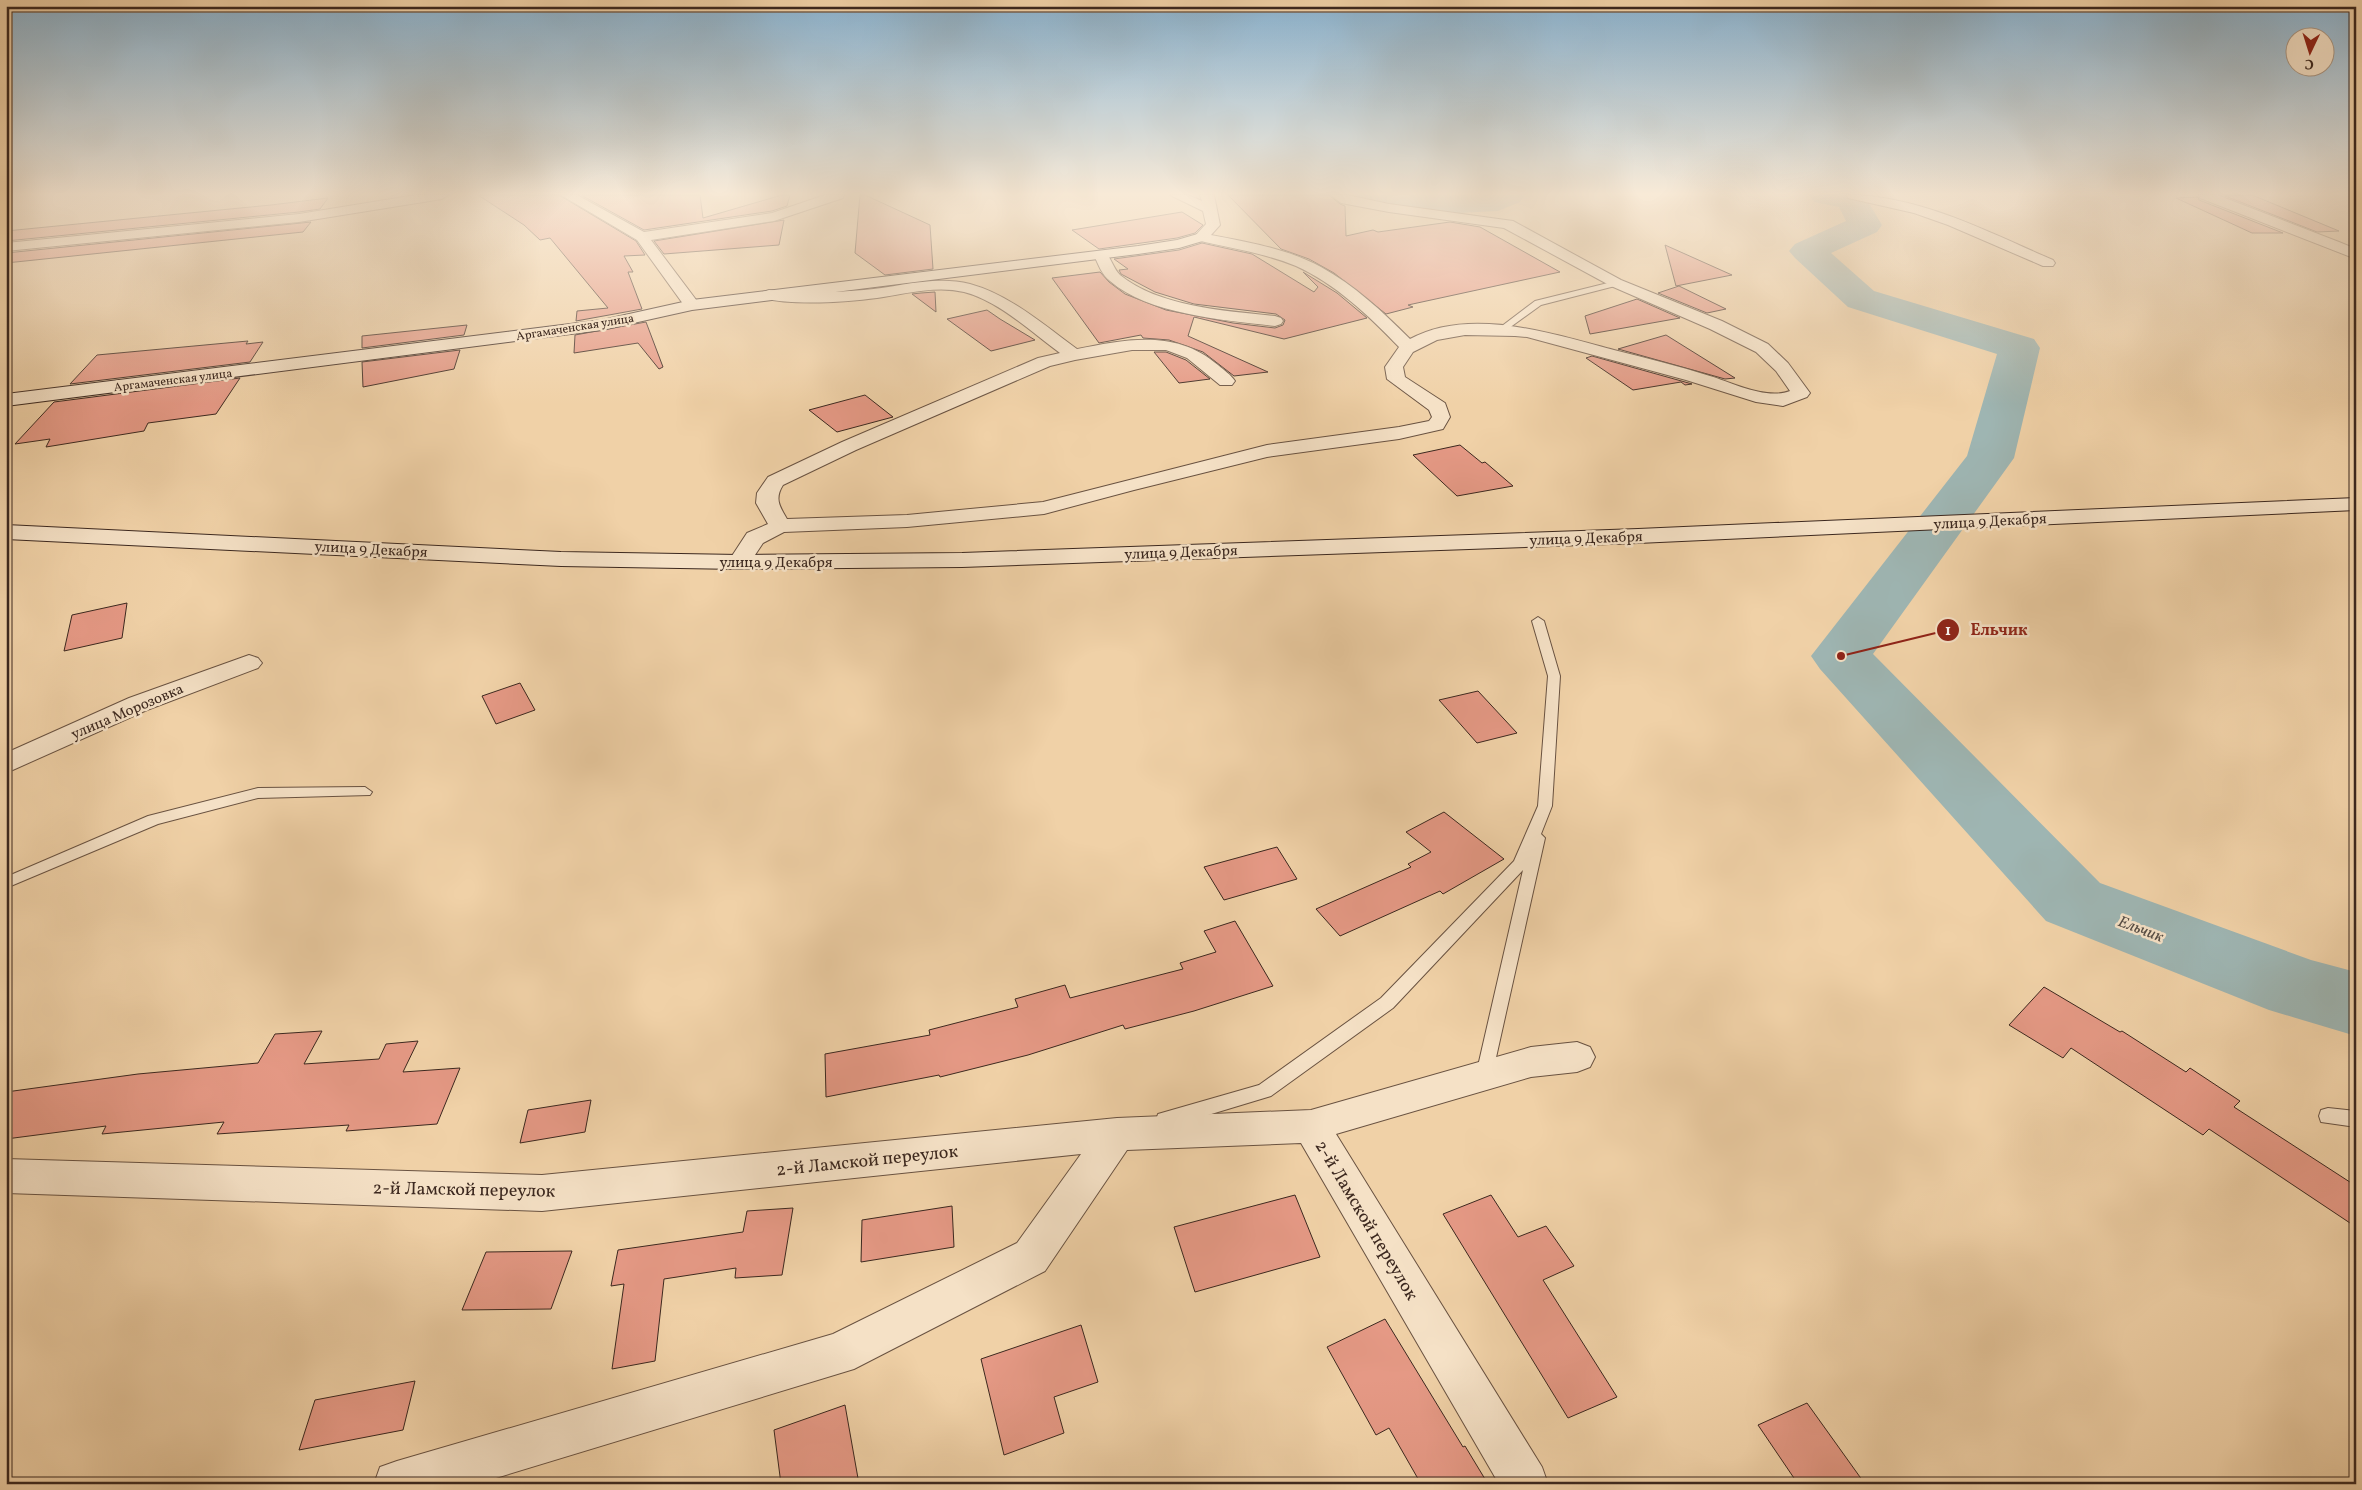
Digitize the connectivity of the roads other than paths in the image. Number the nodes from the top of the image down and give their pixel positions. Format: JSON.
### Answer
{"nodes":[{"id":1,"x":663,"y":265,"type":"edge"},
{"id":2,"x":1022,"y":265,"type":"edge"},
{"id":3,"x":1106,"y":265,"type":"edge"},
{"id":4,"x":1304,"y":265,"type":"edge"},
{"id":5,"x":1582,"y":265,"type":"edge"},
{"id":6,"x":1616,"y":283,"type":"junction"},
{"id":7,"x":769,"y":295,"type":"junction"},
{"id":8,"x":692,"y":304,"type":"junction"},
{"id":9,"x":1275,"y":321,"type":"dead end"},
{"id":10,"x":1502,"y":329,"type":"junction"},
{"id":11,"x":1409,"y":347,"type":"junction"},
{"id":12,"x":1073,"y":354,"type":"junction"},
{"id":13,"x":1226,"y":381,"type":"dead end"},
{"id":14,"x":6,"y":400,"type":"edge"},
{"id":15,"x":2356,"y":504,"type":"edge"},
{"id":16,"x":780,"y":526,"type":"junction"},
{"id":17,"x":6,"y":532,"type":"edge"},
{"id":18,"x":740,"y":562,"type":"junction"},
{"id":19,"x":1538,"y":621,"type":"dead end"},
{"id":20,"x":249,"y":662,"type":"dead end"},
{"id":21,"x":6,"y":764,"type":"edge"},
{"id":22,"x":365,"y":792,"type":"dead end"},
{"id":23,"x":1546,"y":806,"type":"junction"},
{"id":24,"x":6,"y":883,"type":"edge"},
{"id":25,"x":1577,"y":1057,"type":"dead end"},
{"id":26,"x":1484,"y":1076,"type":"junction"},
{"id":27,"x":2328,"y":1116,"type":"dead end"},
{"id":28,"x":2356,"y":1119,"type":"edge"},
{"id":29,"x":1311,"y":1126,"type":"junction"},
{"id":30,"x":1117,"y":1134,"type":"junction"},
{"id":31,"x":6,"y":1176,"type":"edge"},
{"id":32,"x":397,"y":1484,"type":"edge"},
{"id":33,"x":1525,"y":1484,"type":"edge"}],
"edges":[{"from":1,"to":8,"type":"street"},
{"from":2,"to":7,"type":"street","name":"Аргамаченская улица"},
{"from":3,"to":9,"type":"street"},
{"from":4,"to":11,"type":"street"},
{"from":5,"to":6,"type":"street"},
{"from":6,"to":10,"type":"lane"},
{"from":6,"to":10,"type":"street"},
{"from":7,"to":8,"type":"street","name":"Аргамаченская улица"},
{"from":7,"to":12,"type":"street"},
{"from":8,"to":14,"type":"street","name":"Аргамаченская улица"},
{"from":10,"to":11,"type":"street"},
{"from":11,"to":16,"type":"street"},
{"from":12,"to":13,"type":"street"},
{"from":12,"to":16,"type":"street"},
{"from":15,"to":18,"type":"street","name":"улица 9 Декабря"},
{"from":16,"to":18,"type":"street"},
{"from":17,"to":18,"type":"street","name":"улица 9 Декабря"},
{"from":19,"to":23,"type":"lane"},
{"from":20,"to":21,"type":"street","name":"улица Морозовка"},
{"from":22,"to":24,"type":"lane"},
{"from":23,"to":26,"type":"lane"},
{"from":23,"to":30,"type":"lane"},
{"from":25,"to":26,"type":"street"},
{"from":26,"to":29,"type":"street"},
{"from":27,"to":28,"type":"lane"},
{"from":29,"to":30,"type":"street","name":"2-й Ламской переулок"},
{"from":29,"to":33,"type":"street","name":"2-й Ламской переулок"},
{"from":30,"to":31,"type":"street","name":"2-й Ламской переулок"},
{"from":30,"to":32,"type":"street"}]}
